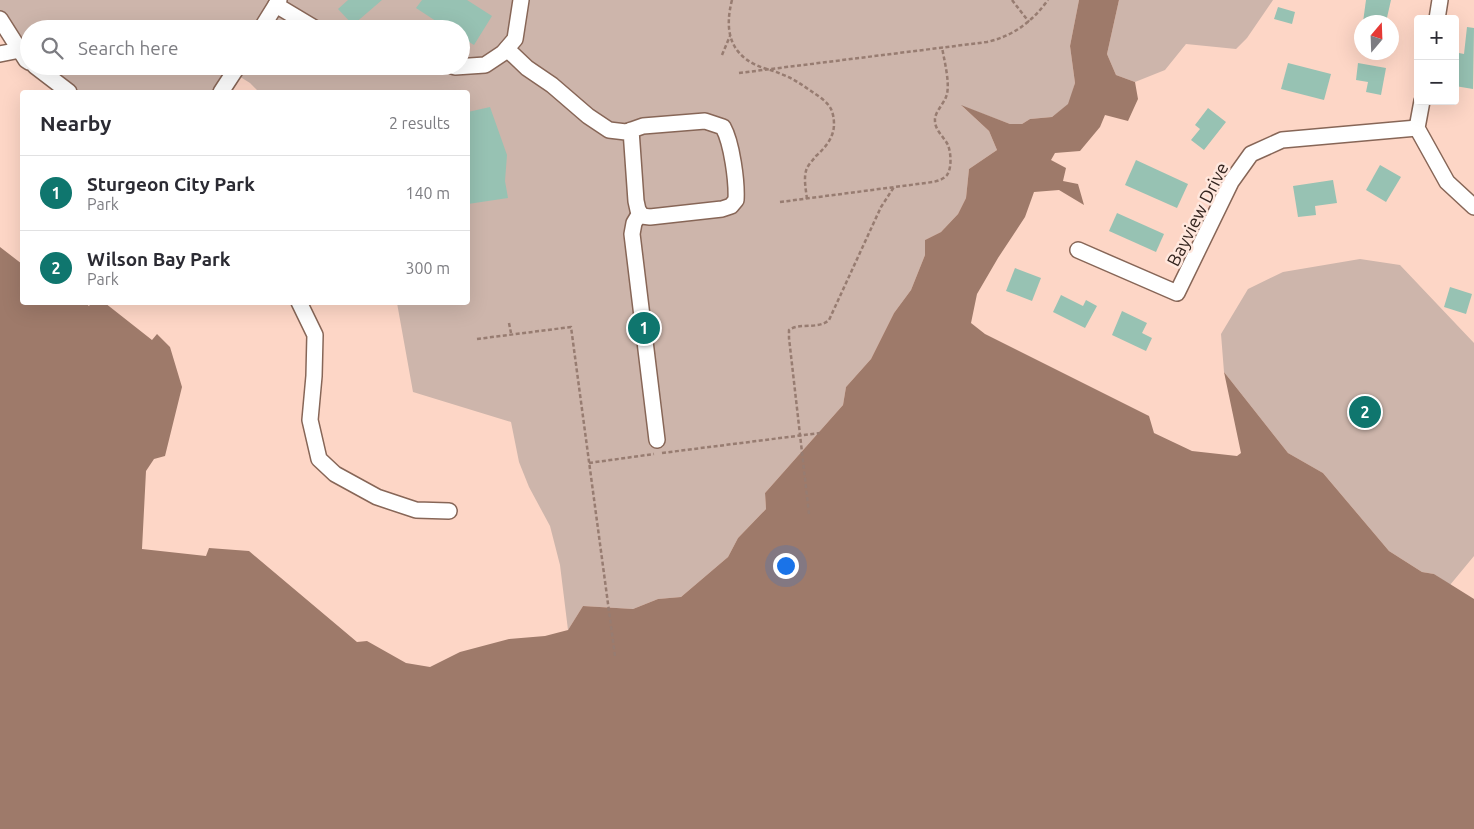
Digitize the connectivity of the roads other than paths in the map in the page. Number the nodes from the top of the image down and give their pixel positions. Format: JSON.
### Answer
{"nodes":[{"id":1,"x":521,"y":0,"type":"edge"},
{"id":2,"x":1440,"y":0,"type":"edge"},
{"id":3,"x":278,"y":2,"type":"edge"},
{"id":4,"x":1438,"y":15,"type":"edge"},
{"id":5,"x":0,"y":19,"type":"edge"},
{"id":6,"x":267,"y":20,"type":"edge"},
{"id":7,"x":303,"y":20,"type":"edge"},
{"id":8,"x":507,"y":49,"type":"junction"},
{"id":9,"x":20,"y":50,"type":"edge"},
{"id":10,"x":0,"y":54,"type":"edge"},
{"id":11,"x":20,"y":56,"type":"edge"},
{"id":12,"x":470,"y":66,"type":"edge"},
{"id":13,"x":47,"y":75,"type":"edge"},
{"id":14,"x":232,"y":75,"type":"edge"},
{"id":15,"x":66,"y":90,"type":"edge"},
{"id":16,"x":222,"y":90,"type":"edge"},
{"id":17,"x":1421,"y":105,"type":"edge"},
{"id":18,"x":1417,"y":128,"type":"junction"},
{"id":19,"x":631,"y":130,"type":"junction"},
{"id":20,"x":1474,"y":207,"type":"edge"},
{"id":21,"x":640,"y":213,"type":"junction"},
{"id":22,"x":1078,"y":250,"type":"dead end"},
{"id":23,"x":300,"y":305,"type":"edge"},
{"id":24,"x":657,"y":440,"type":"dead end"},
{"id":25,"x":449,"y":511,"type":"dead end"}],
"edges":[{"from":1,"to":8,"type":"street"},
{"from":2,"to":4,"type":"street"},
{"from":3,"to":6,"type":"street"},
{"from":3,"to":7,"type":"street"},
{"from":5,"to":9,"type":"street"},
{"from":8,"to":12,"type":"street"},
{"from":8,"to":19,"type":"street"},
{"from":10,"to":11,"type":"street"},
{"from":13,"to":15,"type":"street"},
{"from":14,"to":16,"type":"street"},
{"from":17,"to":18,"type":"street"},
{"from":18,"to":20,"type":"street"},
{"from":18,"to":22,"type":"street","name":"Bayview Drive"},
{"from":19,"to":21,"type":"street"},
{"from":19,"to":21,"type":"street"},
{"from":21,"to":24,"type":"street"},
{"from":23,"to":25,"type":"street"}]}
